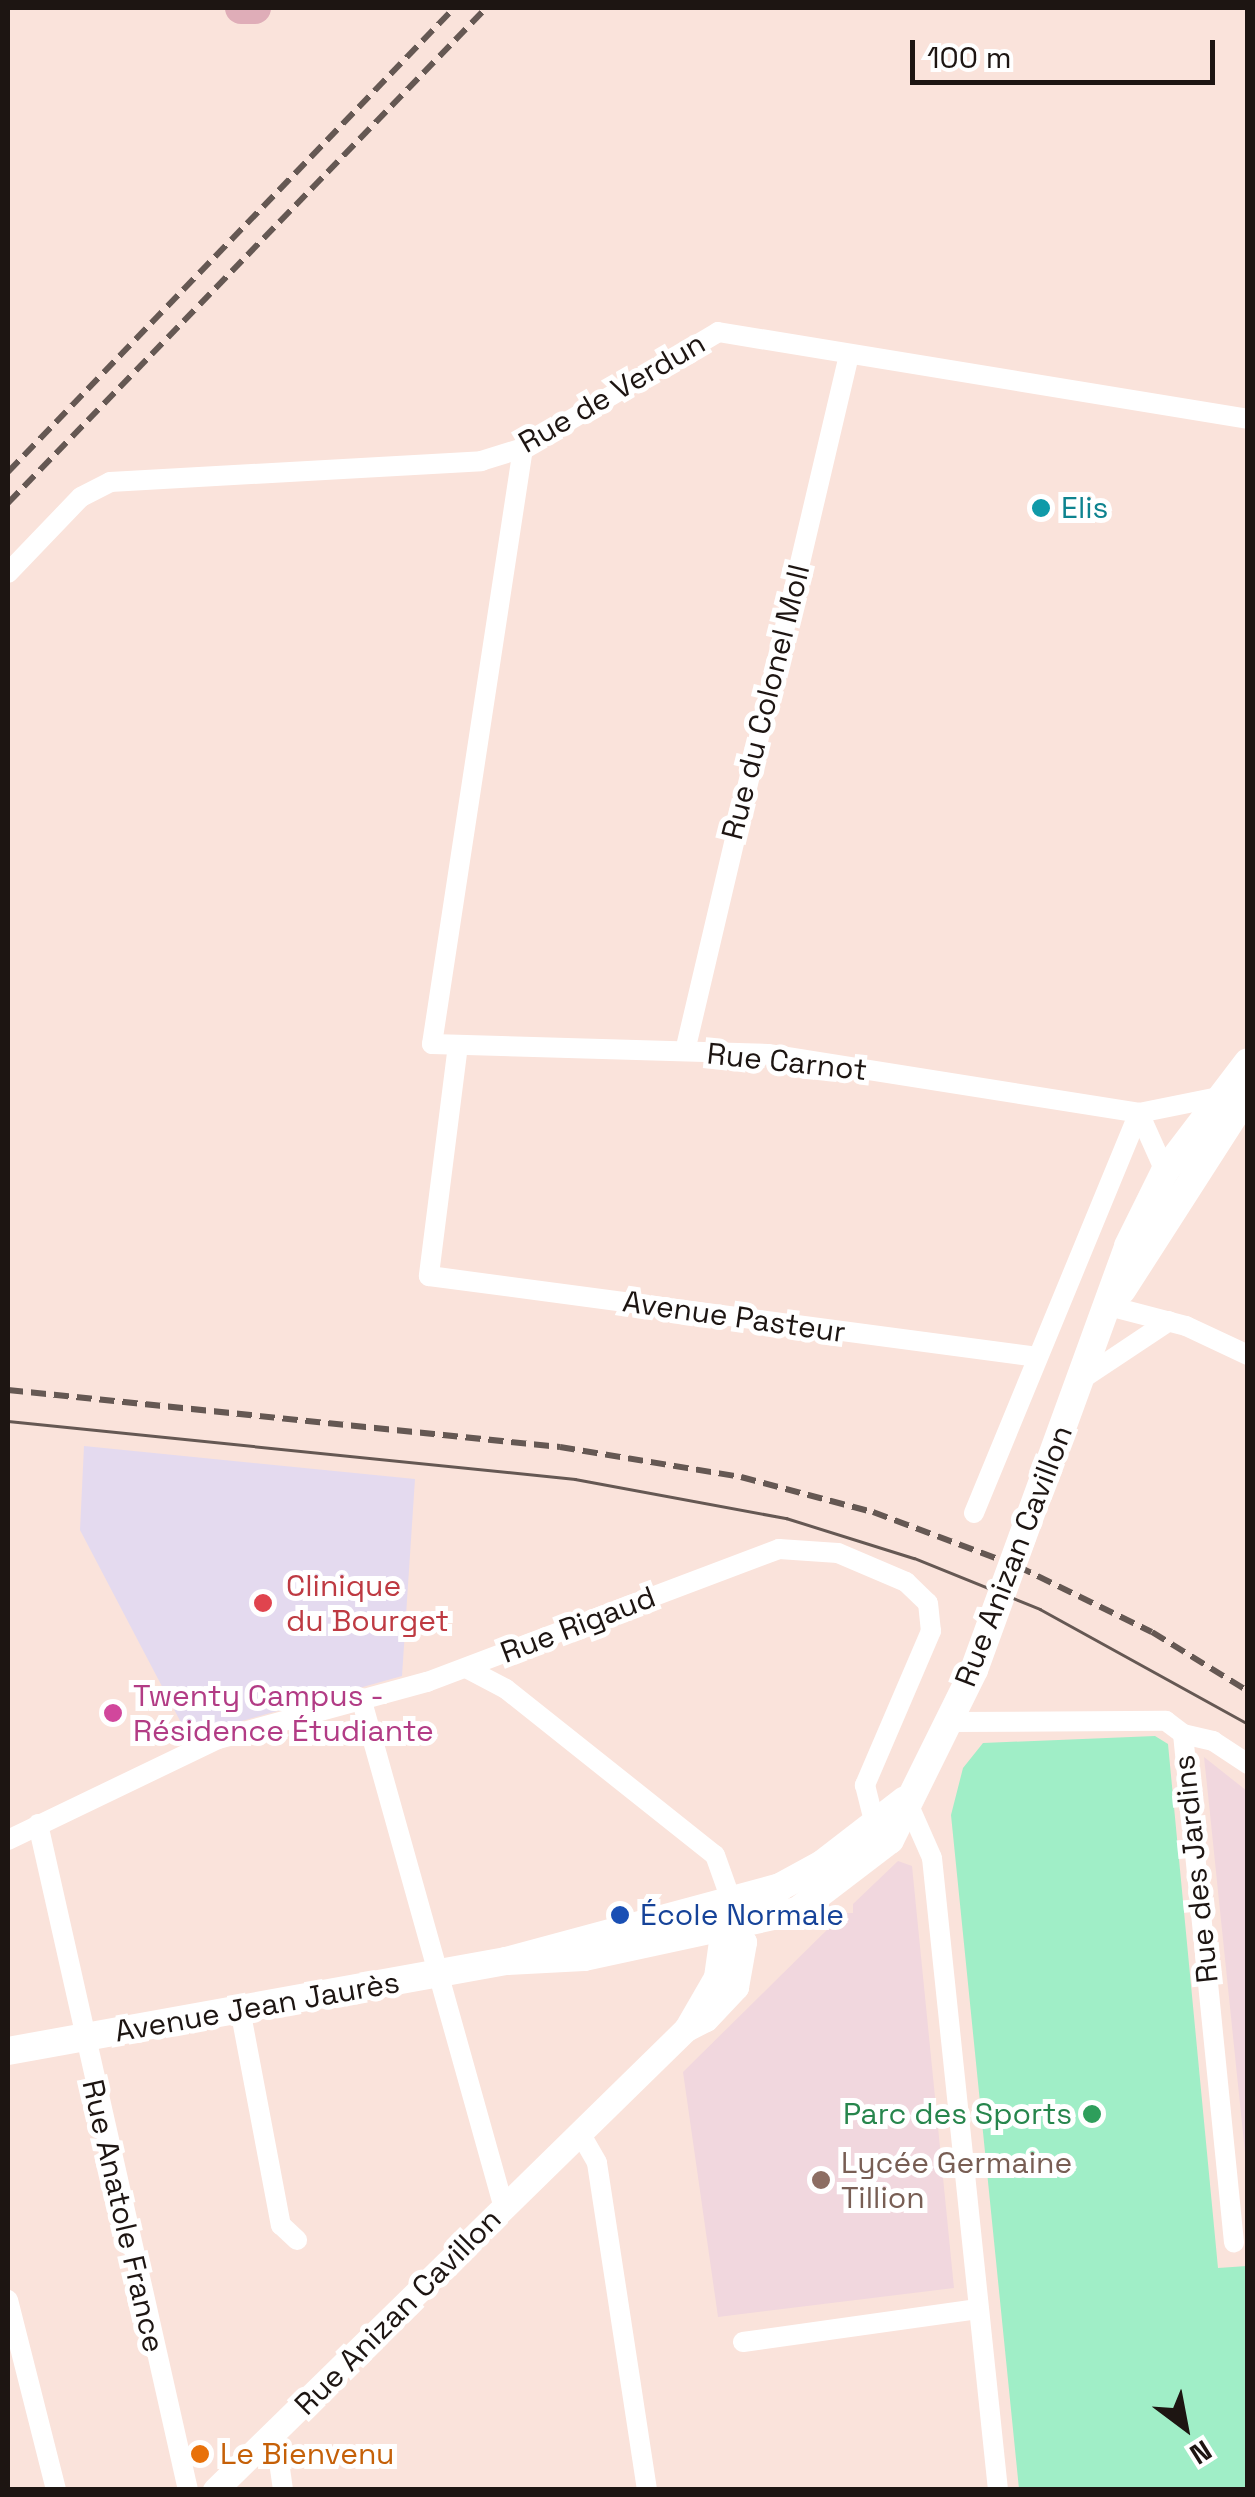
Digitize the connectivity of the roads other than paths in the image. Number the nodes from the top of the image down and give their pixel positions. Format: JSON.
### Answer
{"nodes":[{"id":1,"x":241,"y":8,"type":"edge"},
{"id":2,"x":255,"y":8,"type":"edge"},
{"id":3,"x":849,"y":355,"type":"junction"},
{"id":4,"x":1248,"y":419,"type":"edge"},
{"id":5,"x":524,"y":448,"type":"junction"},
{"id":6,"x":8,"y":573,"type":"edge"},
{"id":7,"x":458,"y":1045,"type":"junction"},
{"id":8,"x":685,"y":1050,"type":"junction"},
{"id":9,"x":1248,"y":1062,"type":"edge"},
{"id":10,"x":1248,"y":1094,"type":"edge"},
{"id":11,"x":1218,"y":1098,"type":"junction"},
{"id":12,"x":1140,"y":1113,"type":"junction"},
{"id":13,"x":1165,"y":1172,"type":"junction"},
{"id":14,"x":1109,"y":1306,"type":"junction"},
{"id":15,"x":1169,"y":1322,"type":"junction"},
{"id":16,"x":1248,"y":1355,"type":"edge"},
{"id":17,"x":1038,"y":1357,"type":"junction"},
{"id":18,"x":1079,"y":1381,"type":"junction"},
{"id":19,"x":974,"y":1512,"type":"dead end"},
{"id":20,"x":466,"y":1668,"type":"junction"},
{"id":21,"x":361,"y":1698,"type":"junction"},
{"id":22,"x":949,"y":1722,"type":"junction"},
{"id":23,"x":1183,"y":1734,"type":"junction"},
{"id":24,"x":1248,"y":1764,"type":"edge"},
{"id":25,"x":906,"y":1799,"type":"junction"},
{"id":26,"x":874,"y":1821,"type":"junction"},
{"id":27,"x":38,"y":1824,"type":"junction"},
{"id":28,"x":8,"y":1840,"type":"edge"},
{"id":29,"x":730,"y":1900,"type":"junction"},
{"id":30,"x":734,"y":1929,"type":"junction"},
{"id":31,"x":506,"y":1961,"type":"junction"},
{"id":32,"x":441,"y":1974,"type":"junction"},
{"id":33,"x":240,"y":2009,"type":"junction"},
{"id":34,"x":83,"y":2038,"type":"junction"},
{"id":35,"x":8,"y":2051,"type":"edge"},
{"id":36,"x":580,"y":2133,"type":"junction"},
{"id":37,"x":504,"y":2208,"type":"junction"},
{"id":38,"x":297,"y":2240,"type":"dead end"},
{"id":39,"x":1234,"y":2242,"type":"dead end"},
{"id":40,"x":8,"y":2300,"type":"edge"},
{"id":41,"x":978,"y":2309,"type":"junction"},
{"id":42,"x":744,"y":2342,"type":"dead end"},
{"id":43,"x":275,"y":2433,"type":"junction"},
{"id":44,"x":56,"y":2490,"type":"edge"},
{"id":45,"x":188,"y":2490,"type":"edge"},
{"id":46,"x":215,"y":2490,"type":"edge"},
{"id":47,"x":283,"y":2490,"type":"edge"},
{"id":48,"x":647,"y":2490,"type":"edge"},
{"id":49,"x":998,"y":2490,"type":"edge"}],
"edges":[{"from":1,"to":2,"type":"main road"},
{"from":3,"to":4,"type":"street","name":"Rue de Verdun"},
{"from":3,"to":5,"type":"street","name":"Rue de Verdun"},
{"from":3,"to":8,"type":"street","name":"Rue du Colonel Moll"},
{"from":5,"to":6,"type":"street","name":"Rue de Verdun"},
{"from":5,"to":7,"type":"street","name":"Rue Carnot"},
{"from":7,"to":8,"type":"street","name":"Rue Carnot"},
{"from":7,"to":17,"type":"street","name":"Avenue Pasteur"},
{"from":8,"to":12,"type":"street","name":"Rue Carnot"},
{"from":9,"to":11,"type":"main road","name":"Rue Anizan Cavillon"},
{"from":10,"to":14,"type":"main road","name":"Rue Anizan Cavillon"},
{"from":11,"to":12,"type":"street","name":"Rue Carnot"},
{"from":11,"to":13,"type":"main road","name":"Rue Anizan Cavillon"},
{"from":12,"to":13,"type":"street"},
{"from":12,"to":17,"type":"street"},
{"from":13,"to":14,"type":"main road","name":"Rue Anizan Cavillon"},
{"from":14,"to":15,"type":"street"},
{"from":14,"to":18,"type":"main road","name":"Rue Anizan Cavillon"},
{"from":15,"to":16,"type":"street"},
{"from":15,"to":18,"type":"street"},
{"from":17,"to":19,"type":"street"},
{"from":18,"to":22,"type":"main road","name":"Rue Anizan Cavillon"},
{"from":20,"to":21,"type":"street","name":"Rue Rigaud"},
{"from":20,"to":26,"type":"street","name":"Rue Rigaud"},
{"from":20,"to":29,"type":"street"},
{"from":21,"to":27,"type":"street","name":"Rue Rigaud"},
{"from":21,"to":32,"type":"street"},
{"from":22,"to":23,"type":"street","name":"Rue des Jardins"},
{"from":22,"to":25,"type":"main road","name":"Rue Anizan Cavillon"},
{"from":23,"to":24,"type":"street"},
{"from":23,"to":39,"type":"street","name":"Rue des Jardins"},
{"from":25,"to":26,"type":"main road","name":"Rue Anizan Cavillon"},
{"from":25,"to":30,"type":"main road","name":"Rue Anizan Cavillon"},
{"from":25,"to":41,"type":"street"},
{"from":26,"to":29,"type":"main road","name":"Rue Anizan Cavillon"},
{"from":27,"to":28,"type":"street","name":"Rue Rigaud"},
{"from":27,"to":34,"type":"street","name":"Rue Anatole France"},
{"from":29,"to":30,"type":"main road"},
{"from":29,"to":31,"type":"main road","name":"Avenue Jean Jaurès"},
{"from":30,"to":31,"type":"main road","name":"Avenue Jean Jaurès"},
{"from":30,"to":36,"type":"street","name":"Rue Anizan Cavillon"},
{"from":31,"to":32,"type":"main road","name":"Avenue Jean Jaurès"},
{"from":32,"to":33,"type":"main road","name":"Avenue Jean Jaurès"},
{"from":32,"to":37,"type":"street"},
{"from":33,"to":34,"type":"main road","name":"Avenue Jean Jaurès"},
{"from":33,"to":38,"type":"street"},
{"from":34,"to":35,"type":"main road","name":"Avenue Jean Jaurès"},
{"from":34,"to":45,"type":"street","name":"Rue Anatole France"},
{"from":36,"to":37,"type":"street","name":"Rue Anizan Cavillon"},
{"from":36,"to":48,"type":"street"},
{"from":37,"to":43,"type":"street","name":"Rue Anizan Cavillon"},
{"from":40,"to":44,"type":"street"},
{"from":41,"to":42,"type":"street"},
{"from":41,"to":49,"type":"street"},
{"from":43,"to":46,"type":"street","name":"Rue Anizan Cavillon"},
{"from":43,"to":47,"type":"street"}]}
